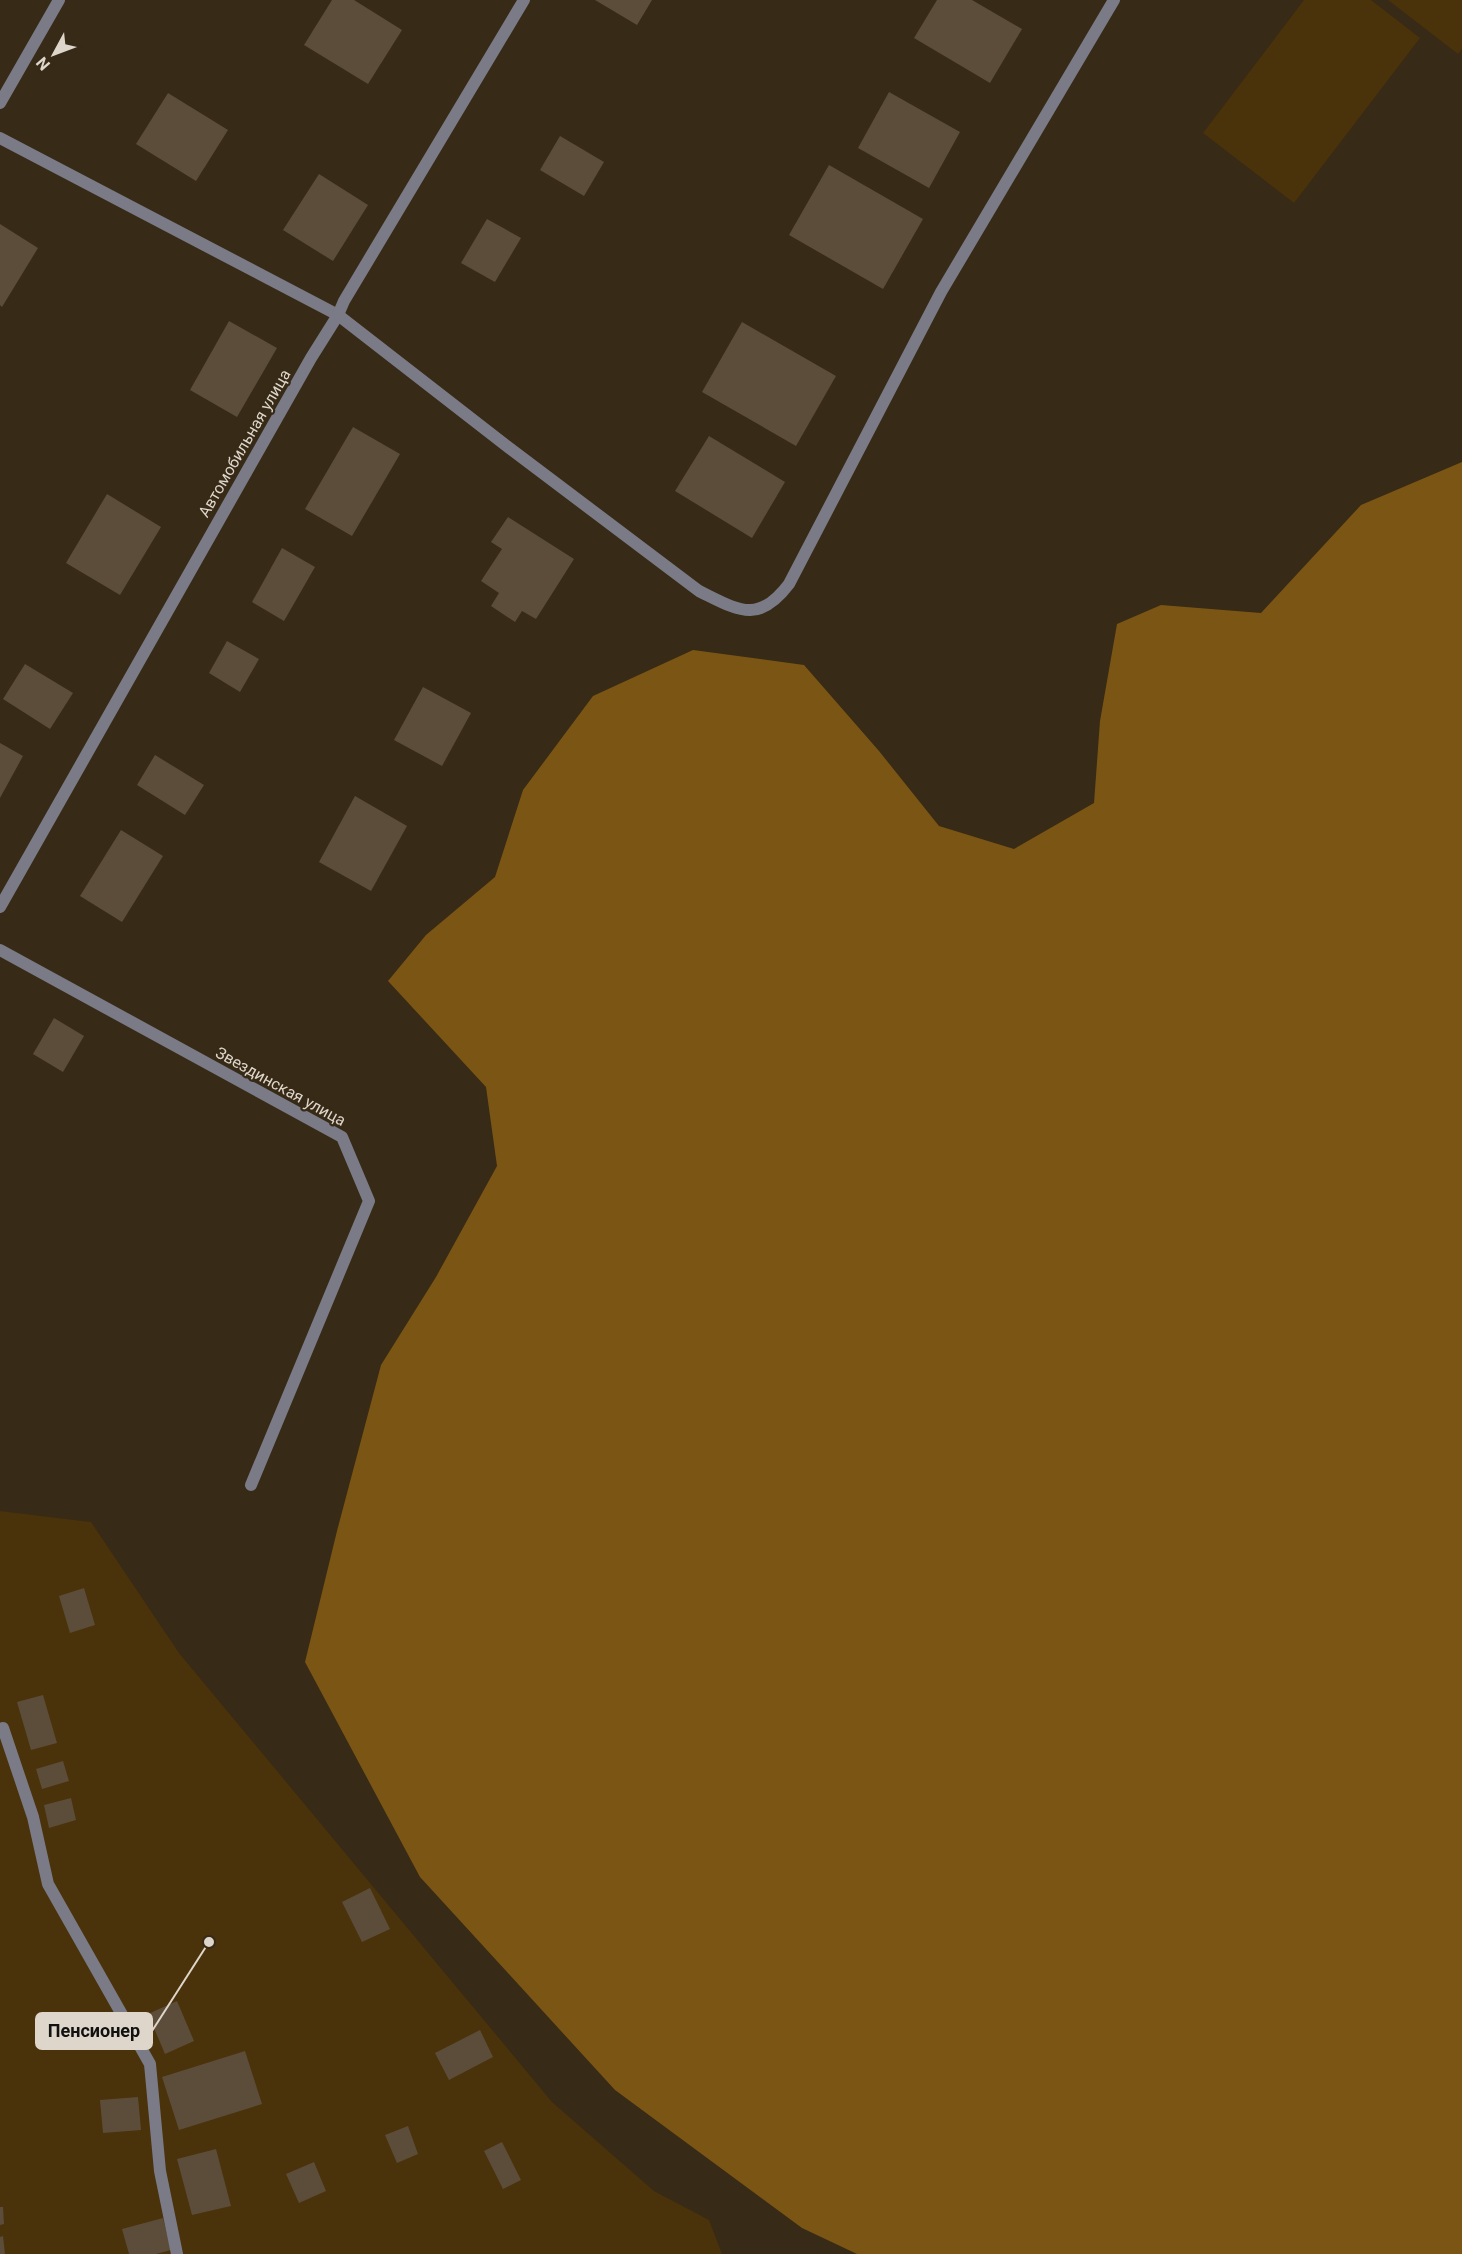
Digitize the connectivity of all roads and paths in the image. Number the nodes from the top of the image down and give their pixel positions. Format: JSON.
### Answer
{"nodes":[{"id":1,"x":59,"y":0,"type":"edge"},
{"id":2,"x":524,"y":0,"type":"edge"},
{"id":3,"x":1114,"y":0,"type":"edge"},
{"id":4,"x":0,"y":103,"type":"edge"},
{"id":5,"x":0,"y":138,"type":"edge"},
{"id":6,"x":338,"y":315,"type":"junction"},
{"id":7,"x":0,"y":907,"type":"edge"},
{"id":8,"x":0,"y":950,"type":"edge"},
{"id":9,"x":251,"y":1485,"type":"dead end"},
{"id":10,"x":3,"y":1728,"type":"dead end"},
{"id":11,"x":177,"y":2254,"type":"edge"}],
"edges":[{"from":1,"to":4,"type":"street"},
{"from":2,"to":6,"type":"street","name":"Автомобильная улица"},
{"from":3,"to":6,"type":"street"},
{"from":5,"to":6,"type":"street"},
{"from":6,"to":7,"type":"street","name":"Автомобильная улица"},
{"from":8,"to":9,"type":"street","name":"Звездинская улица"},
{"from":10,"to":11,"type":"street"}]}
